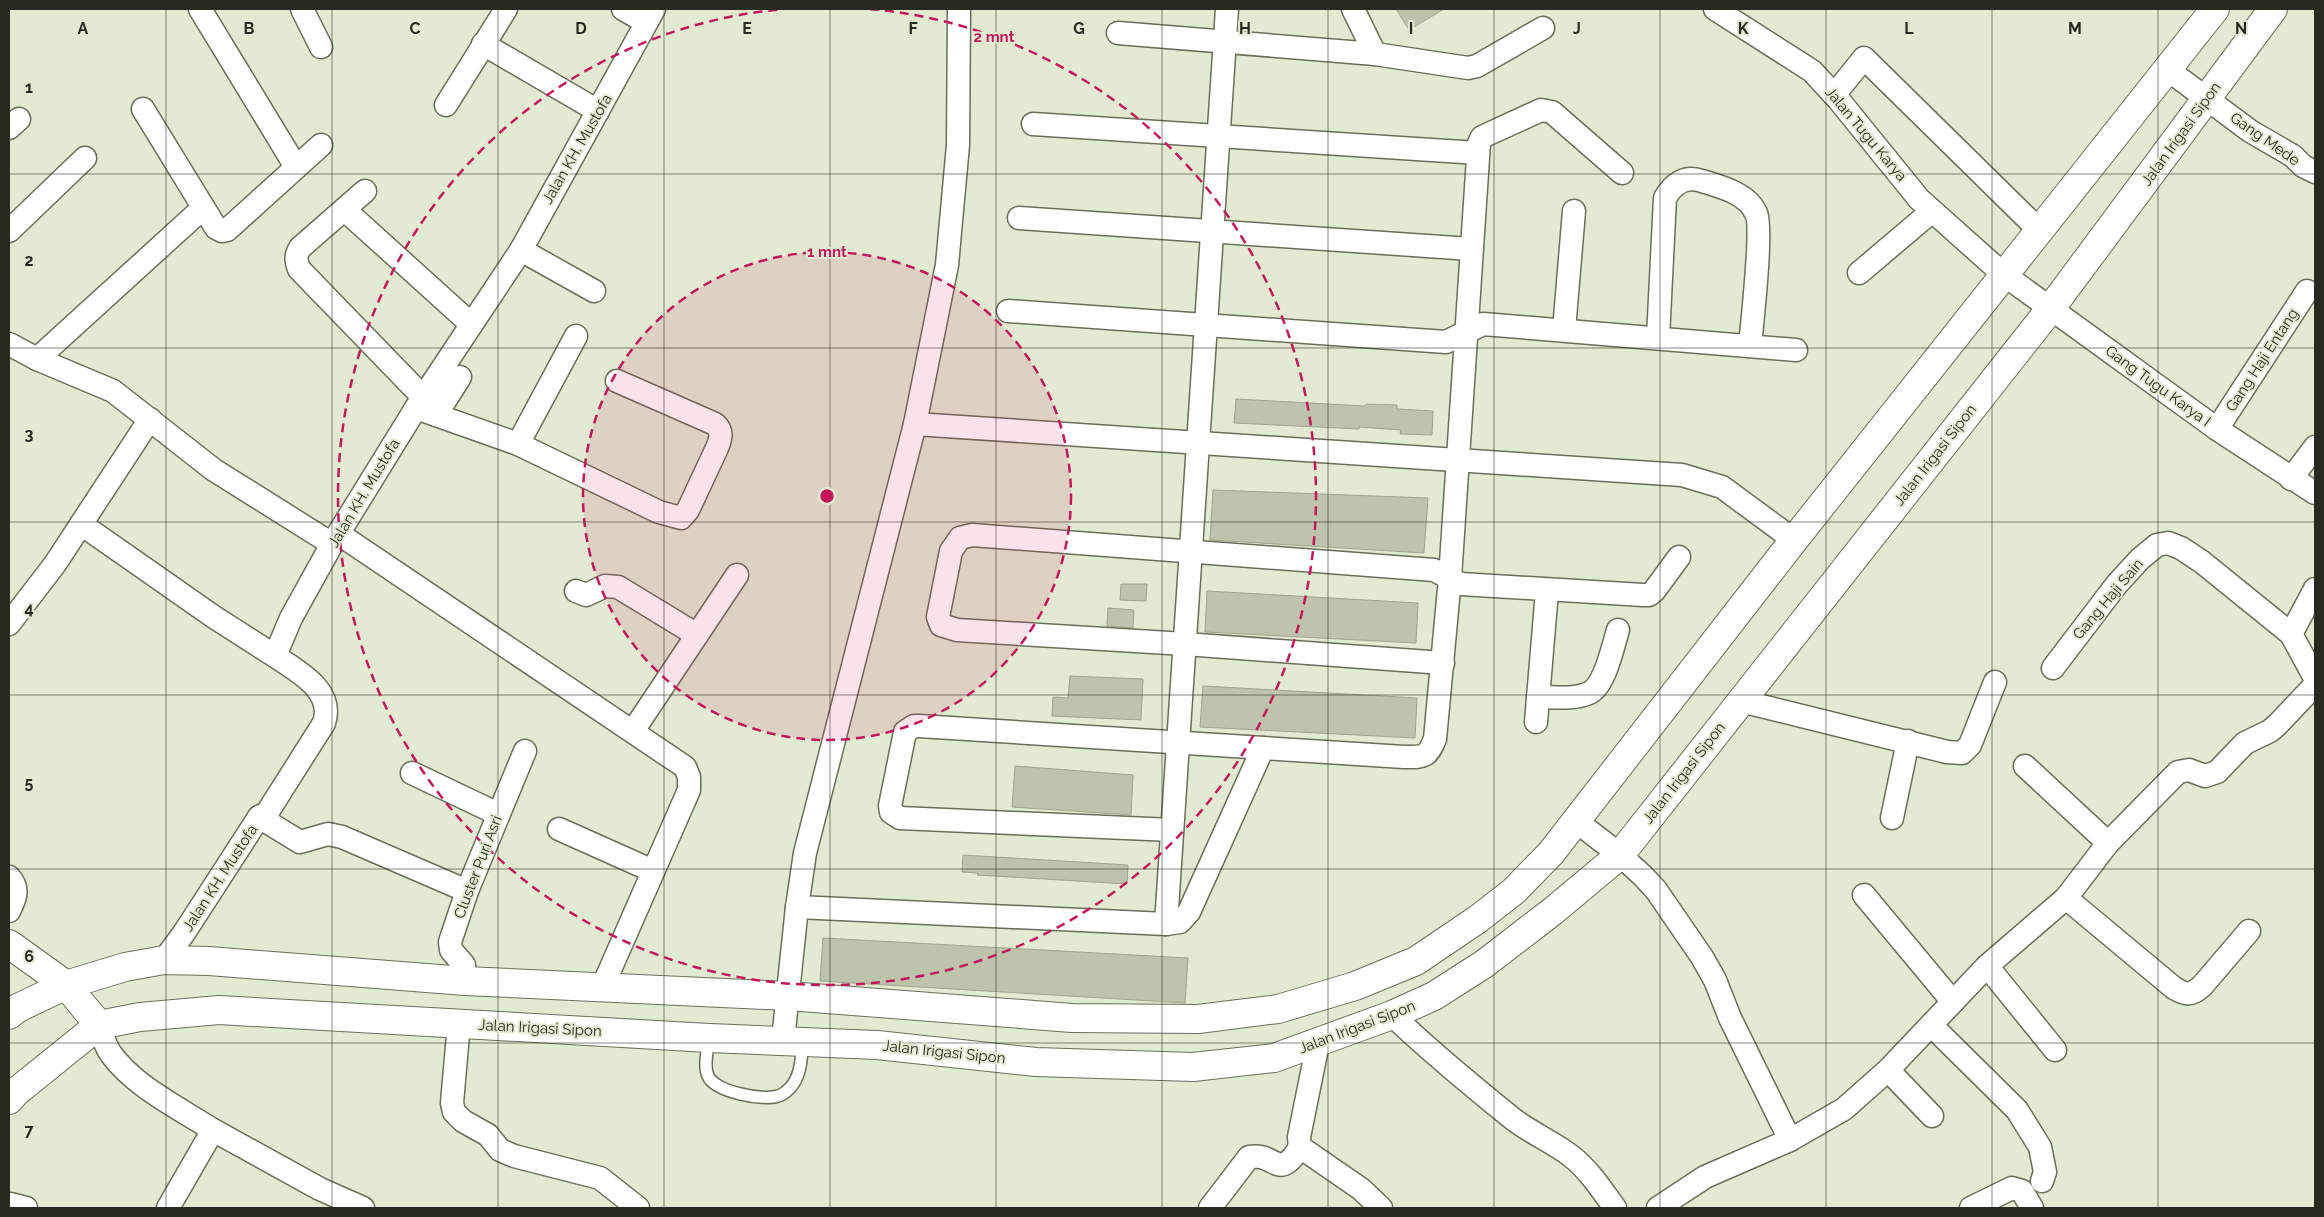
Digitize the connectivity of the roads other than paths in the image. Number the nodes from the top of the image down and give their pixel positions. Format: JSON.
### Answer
{"nodes":[{"id":1,"x":200,"y":9,"type":"edge"},
{"id":2,"x":302,"y":9,"type":"edge"},
{"id":3,"x":506,"y":9,"type":"edge"},
{"id":4,"x":623,"y":9,"type":"edge"},
{"id":5,"x":959,"y":9,"type":"edge"},
{"id":6,"x":1226,"y":9,"type":"edge"},
{"id":7,"x":1353,"y":9,"type":"edge"},
{"id":8,"x":1715,"y":9,"type":"edge"},
{"id":9,"x":2215,"y":9,"type":"edge"},
{"id":10,"x":2273,"y":9,"type":"edge"},
{"id":11,"x":650,"y":16,"type":"edge"},
{"id":12,"x":1543,"y":28,"type":"dead end"},
{"id":13,"x":1118,"y":33,"type":"dead end"},
{"id":14,"x":1225,"y":41,"type":"junction"},
{"id":15,"x":484,"y":44,"type":"junction"},
{"id":16,"x":321,"y":47,"type":"dead end"},
{"id":17,"x":1375,"y":54,"type":"junction"},
{"id":18,"x":2172,"y":73,"type":"junction"},
{"id":19,"x":2202,"y":94,"type":"junction"},
{"id":20,"x":1834,"y":95,"type":"junction"},
{"id":21,"x":446,"y":105,"type":"dead end"},
{"id":22,"x":143,"y":109,"type":"dead end"},
{"id":23,"x":598,"y":111,"type":"junction"},
{"id":24,"x":1033,"y":124,"type":"dead end"},
{"id":25,"x":1218,"y":136,"type":"junction"},
{"id":26,"x":321,"y":145,"type":"dead end"},
{"id":27,"x":1478,"y":153,"type":"junction"},
{"id":28,"x":85,"y":158,"type":"dead end"},
{"id":29,"x":296,"y":167,"type":"junction"},
{"id":30,"x":2315,"y":172,"type":"edge"},
{"id":31,"x":1622,"y":173,"type":"dead end"},
{"id":32,"x":365,"y":191,"type":"dead end"},
{"id":33,"x":203,"y":208,"type":"junction"},
{"id":34,"x":346,"y":211,"type":"junction"},
{"id":35,"x":1574,"y":211,"type":"dead end"},
{"id":36,"x":1931,"y":212,"type":"junction"},
{"id":37,"x":1019,"y":218,"type":"dead end"},
{"id":38,"x":2039,"y":230,"type":"junction"},
{"id":39,"x":9,"y":231,"type":"edge"},
{"id":40,"x":1212,"y":232,"type":"junction"},
{"id":41,"x":1471,"y":249,"type":"junction"},
{"id":42,"x":521,"y":250,"type":"junction"},
{"id":43,"x":1859,"y":272,"type":"dead end"},
{"id":44,"x":2007,"y":277,"type":"junction"},
{"id":45,"x":594,"y":291,"type":"dead end"},
{"id":46,"x":2307,"y":291,"type":"dead end"},
{"id":47,"x":2047,"y":306,"type":"junction"},
{"id":48,"x":1008,"y":311,"type":"dead end"},
{"id":49,"x":471,"y":324,"type":"junction"},
{"id":50,"x":1206,"y":325,"type":"junction"},
{"id":51,"x":1564,"y":330,"type":"junction"},
{"id":52,"x":1467,"y":333,"type":"junction"},
{"id":53,"x":576,"y":336,"type":"dead end"},
{"id":54,"x":1658,"y":338,"type":"junction"},
{"id":55,"x":9,"y":344,"type":"edge"},
{"id":56,"x":1750,"y":346,"type":"junction"},
{"id":57,"x":1796,"y":350,"type":"dead end"},
{"id":58,"x":37,"y":360,"type":"junction"},
{"id":59,"x":460,"y":377,"type":"dead end"},
{"id":60,"x":617,"y":381,"type":"dead end"},
{"id":61,"x":425,"y":407,"type":"junction"},
{"id":62,"x":150,"y":419,"type":"junction"},
{"id":63,"x":915,"y":424,"type":"junction"},
{"id":64,"x":2217,"y":429,"type":"junction"},
{"id":65,"x":1198,"y":443,"type":"junction"},
{"id":66,"x":518,"y":444,"type":"junction"},
{"id":67,"x":2315,"y":447,"type":"edge"},
{"id":68,"x":1459,"y":460,"type":"junction"},
{"id":69,"x":2291,"y":479,"type":"junction"},
{"id":70,"x":2315,"y":493,"type":"edge"},
{"id":71,"x":81,"y":524,"type":"junction"},
{"id":72,"x":335,"y":539,"type":"junction"},
{"id":73,"x":1794,"y":540,"type":"junction"},
{"id":74,"x":1191,"y":552,"type":"junction"},
{"id":75,"x":1679,"y":557,"type":"dead end"},
{"id":76,"x":737,"y":575,"type":"dead end"},
{"id":77,"x":1450,"y":578,"type":"junction"},
{"id":78,"x":2315,"y":589,"type":"edge"},
{"id":79,"x":576,"y":591,"type":"dead end"},
{"id":80,"x":1546,"y":591,"type":"junction"},
{"id":81,"x":9,"y":624,"type":"edge"},
{"id":82,"x":1618,"y":630,"type":"dead end"},
{"id":83,"x":2291,"y":634,"type":"junction"},
{"id":84,"x":697,"y":635,"type":"junction"},
{"id":85,"x":1185,"y":644,"type":"junction"},
{"id":86,"x":275,"y":656,"type":"junction"},
{"id":87,"x":1443,"y":663,"type":"junction"},
{"id":88,"x":2053,"y":668,"type":"dead end"},
{"id":89,"x":2315,"y":678,"type":"edge"},
{"id":90,"x":1996,"y":682,"type":"dead end"},
{"id":91,"x":2315,"y":685,"type":"edge"},
{"id":92,"x":1538,"y":697,"type":"junction"},
{"id":93,"x":1740,"y":701,"type":"junction"},
{"id":94,"x":1536,"y":722,"type":"dead end"},
{"id":95,"x":633,"y":731,"type":"junction"},
{"id":96,"x":1908,"y":741,"type":"junction"},
{"id":97,"x":1178,"y":743,"type":"junction"},
{"id":98,"x":1263,"y":748,"type":"junction"},
{"id":99,"x":525,"y":752,"type":"dead end"},
{"id":100,"x":2025,"y":766,"type":"dead end"},
{"id":101,"x":412,"y":773,"type":"dead end"},
{"id":102,"x":498,"y":814,"type":"junction"},
{"id":103,"x":260,"y":817,"type":"junction"},
{"id":104,"x":1892,"y":818,"type":"dead end"},
{"id":105,"x":1578,"y":823,"type":"junction"},
{"id":106,"x":559,"y":828,"type":"dead end"},
{"id":107,"x":1172,"y":830,"type":"junction"},
{"id":108,"x":2108,"y":843,"type":"junction"},
{"id":109,"x":1618,"y":853,"type":"junction"},
{"id":110,"x":653,"y":871,"type":"junction"},
{"id":111,"x":9,"y":877,"type":"edge"},
{"id":112,"x":467,"y":891,"type":"junction"},
{"id":113,"x":1864,"y":895,"type":"dead end"},
{"id":114,"x":2066,"y":898,"type":"junction"},
{"id":115,"x":797,"y":907,"type":"junction"},
{"id":116,"x":9,"y":911,"type":"edge"},
{"id":117,"x":1166,"y":924,"type":"junction"},
{"id":118,"x":2249,"y":931,"type":"dead end"},
{"id":119,"x":9,"y":944,"type":"edge"},
{"id":120,"x":164,"y":960,"type":"junction"},
{"id":121,"x":1417,"y":963,"type":"junction"},
{"id":122,"x":1987,"y":966,"type":"junction"},
{"id":123,"x":465,"y":981,"type":"junction"},
{"id":124,"x":68,"y":987,"type":"junction"},
{"id":125,"x":602,"y":988,"type":"junction"},
{"id":126,"x":1433,"y":994,"type":"junction"},
{"id":127,"x":788,"y":999,"type":"junction"},
{"id":128,"x":1952,"y":1002,"type":"junction"},
{"id":129,"x":1392,"y":1015,"type":"junction"},
{"id":130,"x":9,"y":1016,"type":"edge"},
{"id":131,"x":97,"y":1023,"type":"junction"},
{"id":132,"x":459,"y":1023,"type":"junction"},
{"id":133,"x":1931,"y":1025,"type":"junction"},
{"id":134,"x":709,"y":1038,"type":"junction"},
{"id":135,"x":790,"y":1038,"type":"junction"},
{"id":136,"x":1318,"y":1043,"type":"junction"},
{"id":137,"x":2055,"y":1050,"type":"dead end"},
{"id":138,"x":1888,"y":1070,"type":"junction"},
{"id":139,"x":9,"y":1100,"type":"edge"},
{"id":140,"x":1932,"y":1116,"type":"dead end"},
{"id":141,"x":213,"y":1130,"type":"junction"},
{"id":142,"x":1790,"y":1140,"type":"junction"},
{"id":143,"x":1300,"y":1147,"type":"junction"},
{"id":144,"x":2042,"y":1181,"type":"dead end"},
{"id":145,"x":168,"y":1208,"type":"edge"},
{"id":146,"x":363,"y":1208,"type":"edge"},
{"id":147,"x":638,"y":1208,"type":"edge"},
{"id":148,"x":1210,"y":1208,"type":"edge"},
{"id":149,"x":1381,"y":1208,"type":"edge"},
{"id":150,"x":1615,"y":1208,"type":"edge"},
{"id":151,"x":1658,"y":1208,"type":"edge"},
{"id":152,"x":1971,"y":1208,"type":"edge"},
{"id":153,"x":2032,"y":1208,"type":"edge"}],
"edges":[{"from":1,"to":29,"type":"street"},
{"from":2,"to":16,"type":"street"},
{"from":3,"to":15,"type":"street"},
{"from":4,"to":11,"type":"street"},
{"from":5,"to":63,"type":"street"},
{"from":6,"to":14,"type":"street"},
{"from":7,"to":17,"type":"street"},
{"from":8,"to":20,"type":"street","name":"Jalan Tugu Karya"},
{"from":9,"to":18,"type":"street"},
{"from":10,"to":19,"type":"street","name":"Jalan Irigasi Sipon"},
{"from":11,"to":23,"type":"street","name":"Jalan KH. Mustofa"},
{"from":12,"to":17,"type":"street"},
{"from":13,"to":14,"type":"street"},
{"from":14,"to":17,"type":"street"},
{"from":14,"to":25,"type":"street"},
{"from":15,"to":21,"type":"street"},
{"from":15,"to":23,"type":"street"},
{"from":18,"to":19,"type":"street","name":"Gang Mede"},
{"from":18,"to":38,"type":"street"},
{"from":19,"to":30,"type":"street","name":"Gang Mede"},
{"from":19,"to":47,"type":"street","name":"Jalan Irigasi Sipon"},
{"from":20,"to":36,"type":"street","name":"Jalan Tugu Karya"},
{"from":20,"to":38,"type":"street"},
{"from":22,"to":33,"type":"street"},
{"from":23,"to":42,"type":"street","name":"Jalan KH. Mustofa"},
{"from":24,"to":25,"type":"street"},
{"from":25,"to":27,"type":"street"},
{"from":25,"to":40,"type":"street"},
{"from":26,"to":29,"type":"street"},
{"from":27,"to":31,"type":"street"},
{"from":27,"to":41,"type":"street"},
{"from":28,"to":39,"type":"street"},
{"from":29,"to":33,"type":"street"},
{"from":32,"to":34,"type":"street"},
{"from":33,"to":58,"type":"street"},
{"from":34,"to":49,"type":"street"},
{"from":34,"to":61,"type":"street"},
{"from":35,"to":51,"type":"street"},
{"from":36,"to":43,"type":"street"},
{"from":36,"to":44,"type":"street","name":"Jalan Tugu Karya"},
{"from":37,"to":40,"type":"street"},
{"from":38,"to":44,"type":"street"},
{"from":40,"to":41,"type":"street"},
{"from":40,"to":50,"type":"street"},
{"from":41,"to":52,"type":"street"},
{"from":42,"to":45,"type":"street"},
{"from":42,"to":49,"type":"street","name":"Jalan KH. Mustofa"},
{"from":44,"to":47,"type":"street","name":"Gang Tugu Karya I"},
{"from":44,"to":73,"type":"street"},
{"from":46,"to":64,"type":"street","name":"Gang Haji Entang"},
{"from":47,"to":64,"type":"street","name":"Gang Tugu Karya I"},
{"from":47,"to":93,"type":"street","name":"Jalan Irigasi Sipon"},
{"from":48,"to":50,"type":"street"},
{"from":49,"to":61,"type":"street","name":"Jalan KH. Mustofa"},
{"from":50,"to":52,"type":"street"},
{"from":50,"to":65,"type":"street"},
{"from":51,"to":52,"type":"street"},
{"from":51,"to":54,"type":"street"},
{"from":52,"to":68,"type":"street"},
{"from":53,"to":66,"type":"street"},
{"from":54,"to":56,"type":"street"},
{"from":54,"to":56,"type":"street"},
{"from":55,"to":58,"type":"street"},
{"from":56,"to":57,"type":"street"},
{"from":58,"to":62,"type":"street"},
{"from":59,"to":61,"type":"street"},
{"from":60,"to":66,"type":"street"},
{"from":61,"to":66,"type":"street"},
{"from":61,"to":72,"type":"street","name":"Jalan KH. Mustofa"},
{"from":62,"to":71,"type":"street"},
{"from":62,"to":72,"type":"street"},
{"from":63,"to":65,"type":"street"},
{"from":63,"to":115,"type":"street"},
{"from":64,"to":69,"type":"street","name":"Gang Tugu Karya I"},
{"from":65,"to":68,"type":"street"},
{"from":65,"to":74,"type":"street"},
{"from":67,"to":69,"type":"street"},
{"from":68,"to":73,"type":"street"},
{"from":68,"to":77,"type":"street"},
{"from":69,"to":70,"type":"street","name":"Gang Tugu Karya I"},
{"from":71,"to":81,"type":"street"},
{"from":71,"to":86,"type":"street"},
{"from":72,"to":86,"type":"street","name":"Jalan KH. Mustofa"},
{"from":72,"to":95,"type":"street"},
{"from":73,"to":105,"type":"street"},
{"from":74,"to":77,"type":"street"},
{"from":74,"to":85,"type":"street"},
{"from":74,"to":85,"type":"street"},
{"from":75,"to":80,"type":"street"},
{"from":76,"to":84,"type":"street"},
{"from":77,"to":80,"type":"street"},
{"from":77,"to":87,"type":"street"},
{"from":78,"to":83,"type":"street"},
{"from":79,"to":84,"type":"street"},
{"from":80,"to":92,"type":"street"},
{"from":82,"to":92,"type":"street"},
{"from":83,"to":88,"type":"street","name":"Gang Haji Sain"},
{"from":83,"to":89,"type":"street"},
{"from":84,"to":95,"type":"street"},
{"from":85,"to":87,"type":"street"},
{"from":85,"to":97,"type":"street"},
{"from":86,"to":103,"type":"street","name":"Jalan KH. Mustofa"},
{"from":87,"to":98,"type":"street"},
{"from":90,"to":96,"type":"street"},
{"from":91,"to":108,"type":"street"},
{"from":92,"to":94,"type":"street"},
{"from":93,"to":96,"type":"street"},
{"from":93,"to":109,"type":"street","name":"Jalan Irigasi Sipon"},
{"from":95,"to":110,"type":"street"},
{"from":96,"to":104,"type":"street"},
{"from":97,"to":98,"type":"street"},
{"from":97,"to":107,"type":"street"},
{"from":97,"to":107,"type":"street"},
{"from":98,"to":117,"type":"street"},
{"from":99,"to":102,"type":"street","name":"Cluster Puri Asri"},
{"from":100,"to":108,"type":"street"},
{"from":101,"to":102,"type":"street"},
{"from":102,"to":112,"type":"street","name":"Cluster Puri Asri"},
{"from":103,"to":112,"type":"street"},
{"from":103,"to":120,"type":"street","name":"Jalan KH. Mustofa"},
{"from":105,"to":109,"type":"street"},
{"from":105,"to":121,"type":"street"},
{"from":106,"to":110,"type":"street"},
{"from":107,"to":117,"type":"street"},
{"from":108,"to":114,"type":"street"},
{"from":109,"to":126,"type":"street","name":"Jalan Irigasi Sipon"},
{"from":109,"to":142,"type":"street"},
{"from":110,"to":125,"type":"street"},
{"from":111,"to":116,"type":"street"},
{"from":112,"to":123,"type":"street","name":"Cluster Puri Asri"},
{"from":113,"to":128,"type":"street"},
{"from":114,"to":118,"type":"street"},
{"from":114,"to":122,"type":"street"},
{"from":115,"to":117,"type":"street"},
{"from":115,"to":127,"type":"street"},
{"from":119,"to":124,"type":"street"},
{"from":120,"to":123,"type":"street"},
{"from":120,"to":124,"type":"street"},
{"from":121,"to":126,"type":"street"},
{"from":121,"to":127,"type":"street"},
{"from":122,"to":128,"type":"street"},
{"from":122,"to":137,"type":"street"},
{"from":123,"to":125,"type":"street"},
{"from":123,"to":132,"type":"street"},
{"from":124,"to":130,"type":"street"},
{"from":124,"to":131,"type":"street"},
{"from":125,"to":127,"type":"street"},
{"from":126,"to":129,"type":"street","name":"Jalan Irigasi Sipon"},
{"from":127,"to":135,"type":"street"},
{"from":128,"to":133,"type":"street"},
{"from":129,"to":136,"type":"street","name":"Jalan Irigasi Sipon"},
{"from":129,"to":150,"type":"street"},
{"from":131,"to":132,"type":"street","name":"Jalan Irigasi Sipon"},
{"from":131,"to":139,"type":"street","name":"Jalan Irigasi Sipon"},
{"from":131,"to":141,"type":"street"},
{"from":132,"to":134,"type":"street","name":"Jalan Irigasi Sipon"},
{"from":132,"to":147,"type":"street"},
{"from":133,"to":138,"type":"street"},
{"from":133,"to":144,"type":"street"},
{"from":134,"to":135,"type":"street","name":"Jalan Irigasi Sipon"},
{"from":134,"to":135,"type":"lane"},
{"from":135,"to":136,"type":"street","name":"Jalan Irigasi Sipon"},
{"from":136,"to":143,"type":"street"},
{"from":138,"to":140,"type":"street"},
{"from":138,"to":142,"type":"street"},
{"from":141,"to":145,"type":"street"},
{"from":141,"to":146,"type":"street"},
{"from":142,"to":151,"type":"street"},
{"from":143,"to":148,"type":"street"},
{"from":143,"to":149,"type":"street"},
{"from":152,"to":153,"type":"street"}]}
